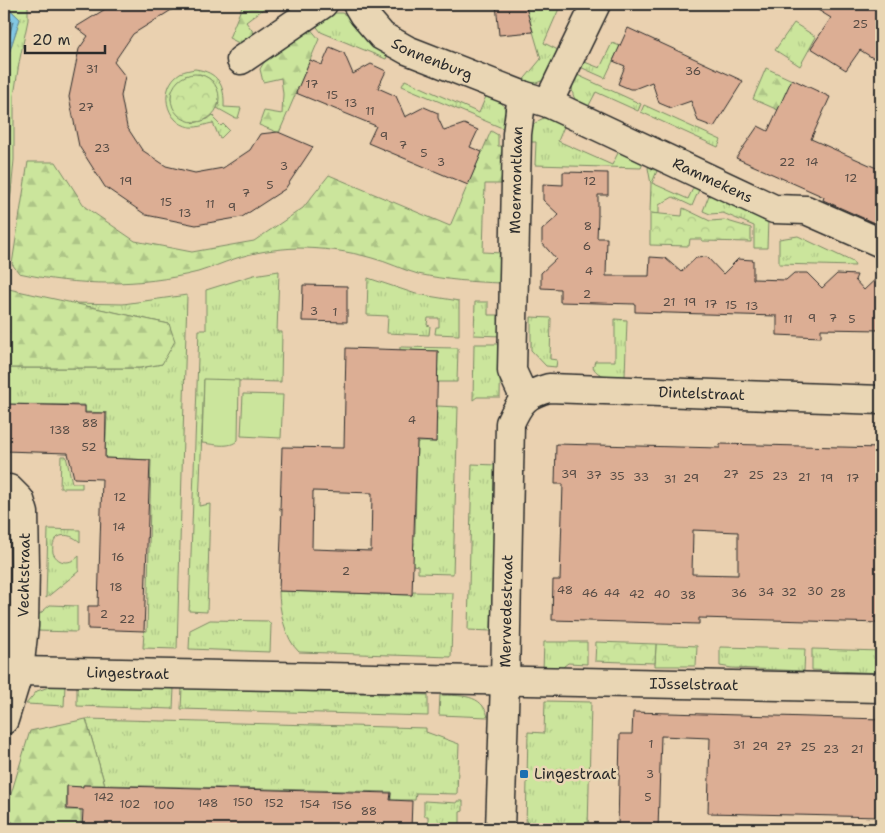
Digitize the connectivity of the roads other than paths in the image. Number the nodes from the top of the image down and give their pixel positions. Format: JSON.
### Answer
{"nodes":[{"id":1,"x":322,"y":4,"type":"edge"},
{"id":2,"x":357,"y":4,"type":"edge"},
{"id":3,"x":596,"y":4,"type":"edge"},
{"id":4,"x":241,"y":60,"type":"dead end"},
{"id":5,"x":522,"y":95,"type":"junction"},
{"id":6,"x":548,"y":103,"type":"junction"},
{"id":7,"x":881,"y":243,"type":"edge"},
{"id":8,"x":525,"y":398,"type":"junction"},
{"id":9,"x":881,"y":400,"type":"edge"},
{"id":10,"x":4,"y":489,"type":"edge"},
{"id":11,"x":19,"y":671,"type":"junction"},
{"id":12,"x":506,"y":681,"type":"junction"},
{"id":13,"x":881,"y":688,"type":"edge"},
{"id":14,"x":4,"y":720,"type":"edge"},
{"id":15,"x":500,"y":829,"type":"edge"}],
"edges":[{"from":1,"to":4,"type":"street"},
{"from":2,"to":5,"type":"street","name":"Sonnenburg"},
{"from":3,"to":6,"type":"street"},
{"from":5,"to":6,"type":"street"},
{"from":5,"to":8,"type":"street","name":"Moermontlaan"},
{"from":6,"to":7,"type":"street","name":"Rammekens"},
{"from":8,"to":9,"type":"street","name":"Dintelstraat"},
{"from":8,"to":12,"type":"street","name":"Merwedestraat"},
{"from":10,"to":11,"type":"street","name":"Vechtstraat"},
{"from":11,"to":12,"type":"street","name":"Lingestraat"},
{"from":11,"to":14,"type":"street","name":"Vechtstraat"},
{"from":12,"to":13,"type":"street","name":"IJsselstraat"},
{"from":12,"to":15,"type":"street","name":"Merwedestraat"}]}
